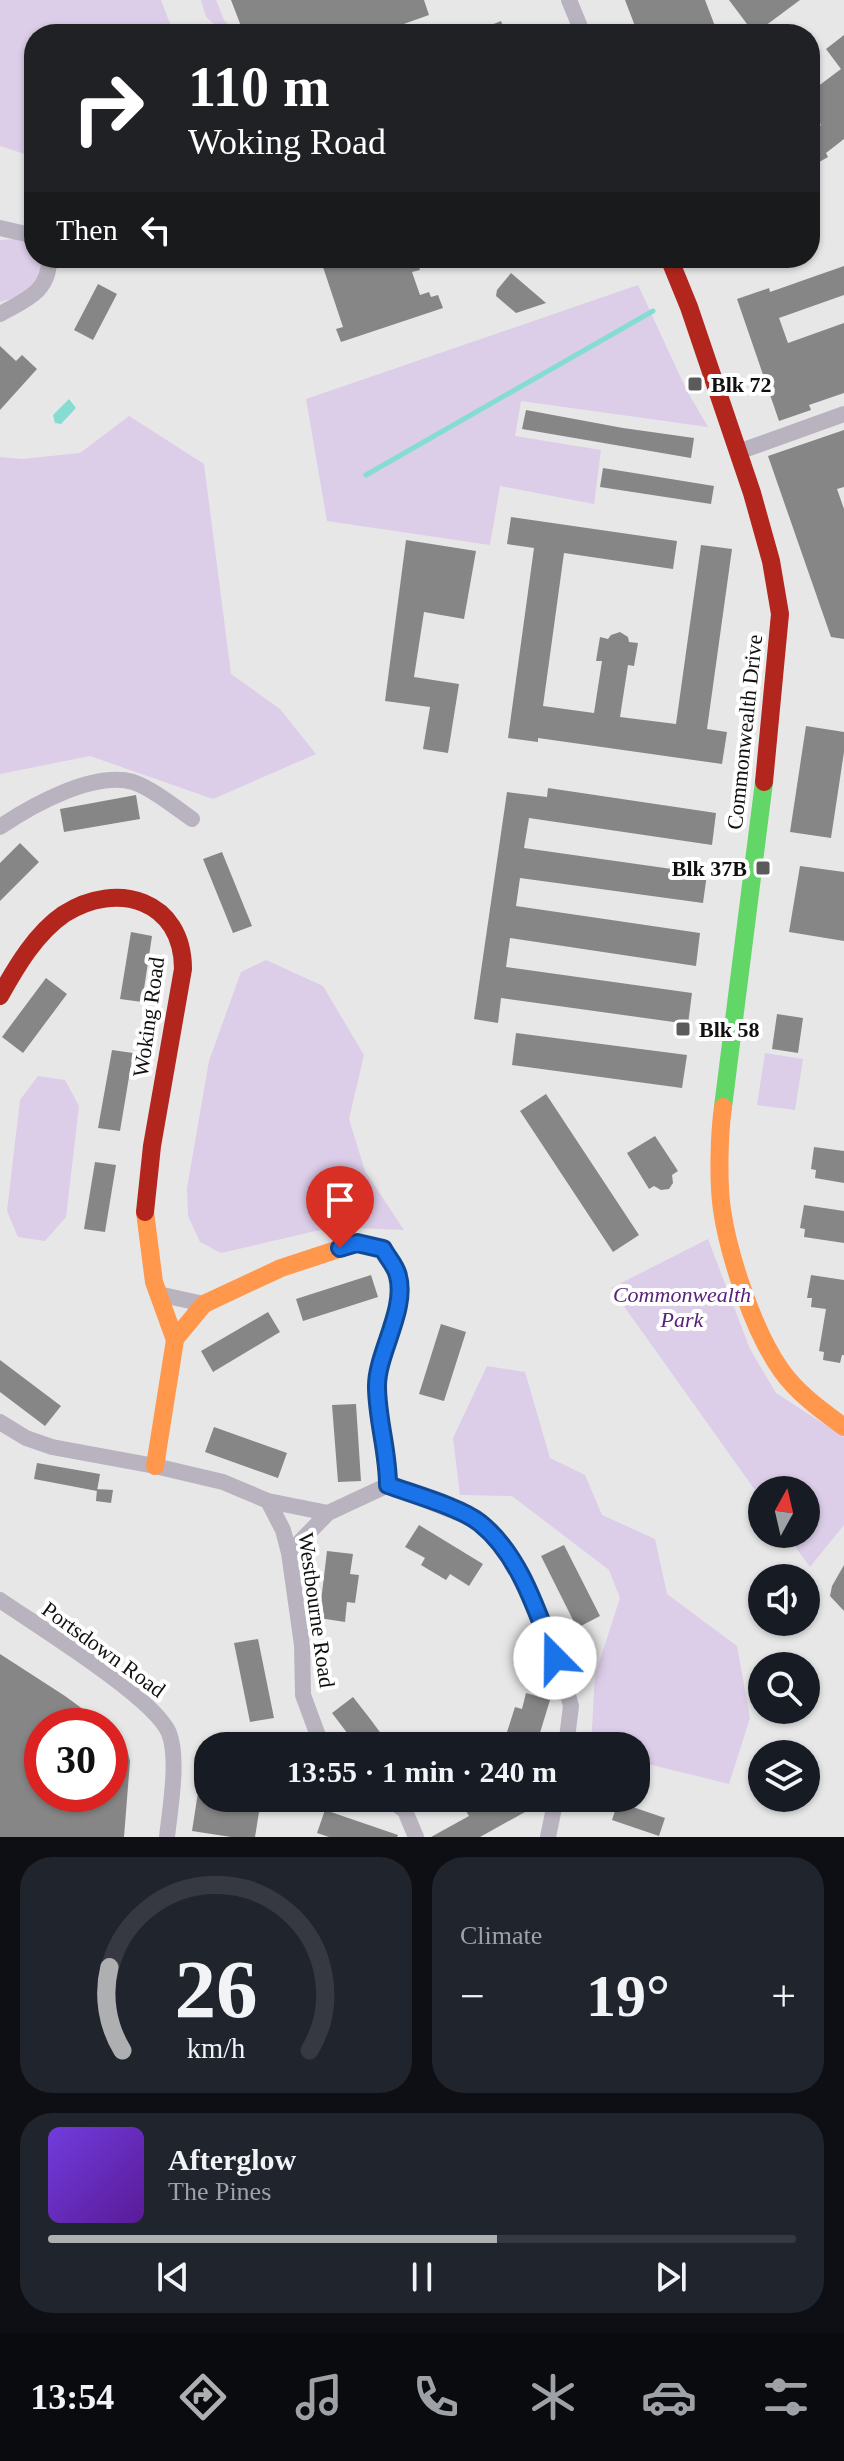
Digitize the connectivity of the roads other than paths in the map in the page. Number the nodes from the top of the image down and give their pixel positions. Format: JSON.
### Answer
{"nodes":[{"id":1,"x":569,"y":0,"type":"edge"},
{"id":2,"x":579,"y":24,"type":"edge"},
{"id":3,"x":0,"y":228,"type":"edge"},
{"id":4,"x":24,"y":234,"type":"edge"},
{"id":5,"x":47,"y":268,"type":"edge"},
{"id":6,"x":673,"y":268,"type":"edge"},
{"id":7,"x":0,"y":314,"type":"edge"},
{"id":8,"x":844,"y":414,"type":"edge"},
{"id":9,"x":738,"y":452,"type":"junction"},
{"id":10,"x":192,"y":819,"type":"dead end"},
{"id":11,"x":0,"y":827,"type":"edge"},
{"id":12,"x":0,"y":996,"type":"edge"},
{"id":13,"x":158,"y":1294,"type":"junction"},
{"id":14,"x":204,"y":1304,"type":"junction"},
{"id":15,"x":175,"y":1339,"type":"junction"},
{"id":16,"x":0,"y":1422,"type":"edge"},
{"id":17,"x":844,"y":1427,"type":"edge"},
{"id":18,"x":155,"y":1466,"type":"junction"},
{"id":19,"x":388,"y":1485,"type":"junction"},
{"id":20,"x":268,"y":1501,"type":"junction"},
{"id":21,"x":328,"y":1513,"type":"junction"},
{"id":22,"x":289,"y":1553,"type":"junction"},
{"id":23,"x":0,"y":1600,"type":"edge"},
{"id":24,"x":317,"y":1732,"type":"edge"},
{"id":25,"x":568,"y":1732,"type":"edge"},
{"id":26,"x":405,"y":1812,"type":"edge"},
{"id":27,"x":553,"y":1812,"type":"edge"},
{"id":28,"x":167,"y":1837,"type":"edge"},
{"id":29,"x":416,"y":1837,"type":"edge"},
{"id":30,"x":548,"y":1837,"type":"edge"}],
"edges":[{"from":1,"to":2,"type":"street"},
{"from":3,"to":4,"type":"street"},
{"from":5,"to":7,"type":"street"},
{"from":6,"to":9,"type":"street","name":"Commonwealth Drive"},
{"from":8,"to":9,"type":"street"},
{"from":9,"to":17,"type":"street","name":"Commonwealth Drive"},
{"from":10,"to":11,"type":"street"},
{"from":12,"to":13,"type":"street","name":"Woking Road"},
{"from":13,"to":14,"type":"street"},
{"from":13,"to":15,"type":"street"},
{"from":14,"to":15,"type":"street"},
{"from":14,"to":19,"type":"street"},
{"from":15,"to":18,"type":"street"},
{"from":16,"to":18,"type":"street"},
{"from":18,"to":20,"type":"street"},
{"from":19,"to":21,"type":"street"},
{"from":19,"to":25,"type":"street"},
{"from":20,"to":21,"type":"street"},
{"from":20,"to":22,"type":"street","name":"Westbourne Road"},
{"from":21,"to":22,"type":"street"},
{"from":22,"to":24,"type":"street","name":"Westbourne Road"},
{"from":23,"to":28,"type":"street","name":"Portsdown Road"},
{"from":26,"to":29,"type":"street"},
{"from":27,"to":30,"type":"street"}]}
